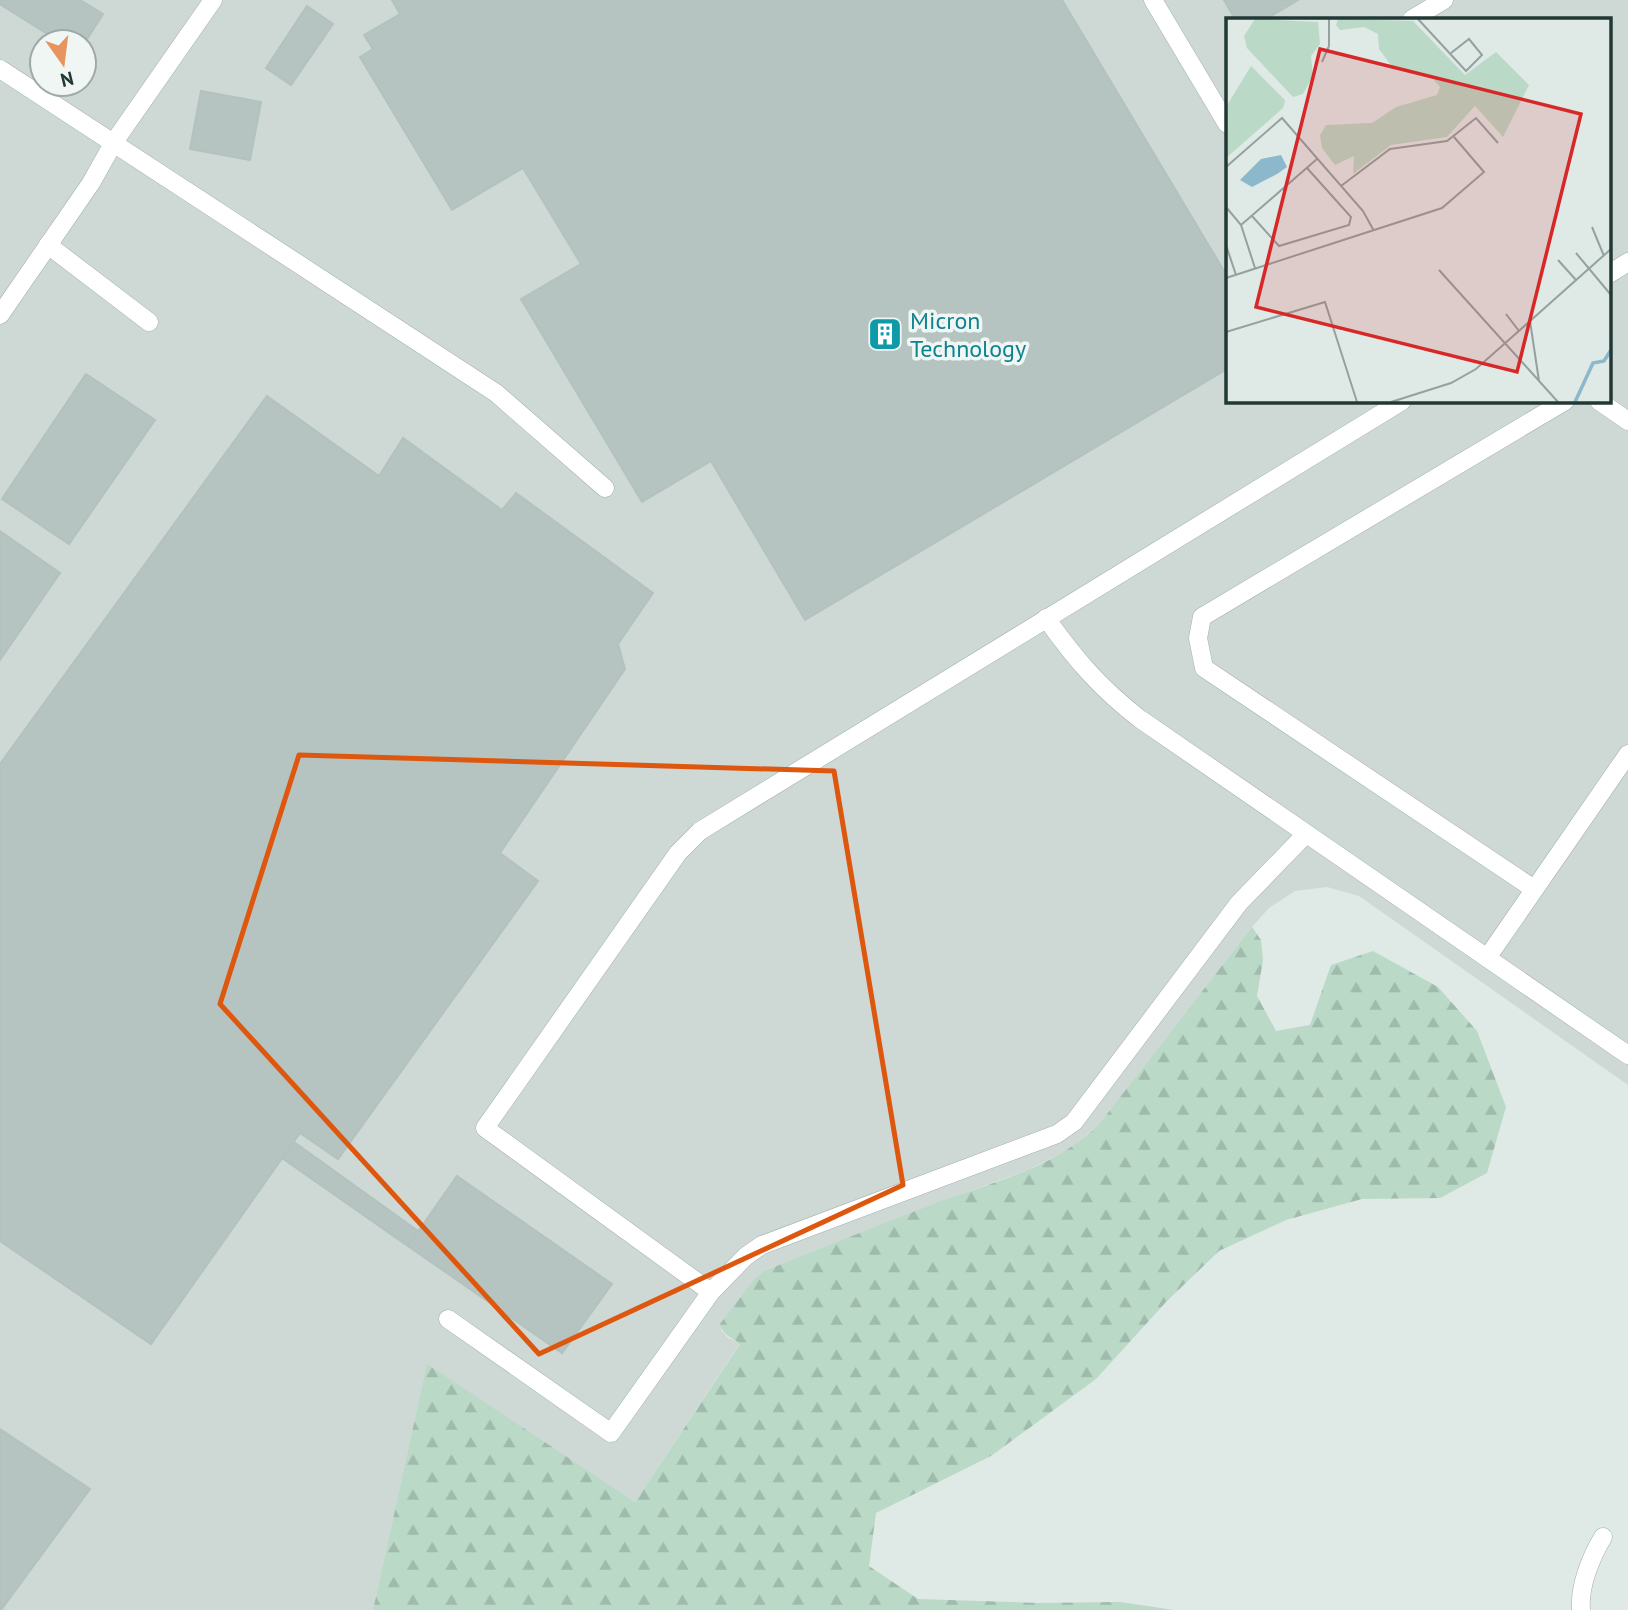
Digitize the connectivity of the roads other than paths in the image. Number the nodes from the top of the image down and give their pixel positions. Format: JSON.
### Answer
{"nodes":[{"id":1,"x":213,"y":0,"type":"edge"},
{"id":2,"x":1153,"y":0,"type":"edge"},
{"id":3,"x":1444,"y":0,"type":"edge"},
{"id":4,"x":1414,"y":18,"type":"edge"},
{"id":5,"x":0,"y":69,"type":"edge"},
{"id":6,"x":1226,"y":122,"type":"edge"},
{"id":7,"x":114,"y":142,"type":"junction"},
{"id":8,"x":48,"y":245,"type":"junction"},
{"id":9,"x":1628,"y":262,"type":"edge"},
{"id":10,"x":1610,"y":273,"type":"edge"},
{"id":11,"x":0,"y":315,"type":"edge"},
{"id":12,"x":149,"y":322,"type":"dead end"},
{"id":13,"x":1400,"y":402,"type":"edge"},
{"id":14,"x":1563,"y":402,"type":"edge"},
{"id":15,"x":1601,"y":402,"type":"edge"},
{"id":16,"x":1628,"y":421,"type":"edge"},
{"id":17,"x":605,"y":488,"type":"dead end"},
{"id":18,"x":1046,"y":618,"type":"junction"},
{"id":19,"x":1628,"y":754,"type":"edge"},
{"id":20,"x":1306,"y":834,"type":"junction"},
{"id":21,"x":1534,"y":889,"type":"junction"},
{"id":22,"x":1487,"y":958,"type":"junction"},
{"id":23,"x":1628,"y":1055,"type":"edge"},
{"id":24,"x":711,"y":1292,"type":"junction"},
{"id":25,"x":448,"y":1320,"type":"dead end"},
{"id":26,"x":1603,"y":1537,"type":"dead end"},
{"id":27,"x":1581,"y":1610,"type":"edge"}],
"edges":[{"from":1,"to":7,"type":"lane"},
{"from":2,"to":6,"type":"lane"},
{"from":3,"to":4,"type":"lane"},
{"from":5,"to":7,"type":"lane"},
{"from":7,"to":8,"type":"lane"},
{"from":7,"to":17,"type":"lane"},
{"from":8,"to":11,"type":"lane"},
{"from":8,"to":12,"type":"lane"},
{"from":9,"to":10,"type":"lane"},
{"from":13,"to":18,"type":"lane"},
{"from":14,"to":21,"type":"lane"},
{"from":15,"to":16,"type":"lane"},
{"from":18,"to":20,"type":"lane"},
{"from":18,"to":24,"type":"lane"},
{"from":19,"to":21,"type":"lane"},
{"from":20,"to":22,"type":"lane"},
{"from":20,"to":24,"type":"lane"},
{"from":21,"to":22,"type":"lane"},
{"from":22,"to":23,"type":"lane"},
{"from":24,"to":25,"type":"lane"},
{"from":26,"to":27,"type":"lane"}]}
